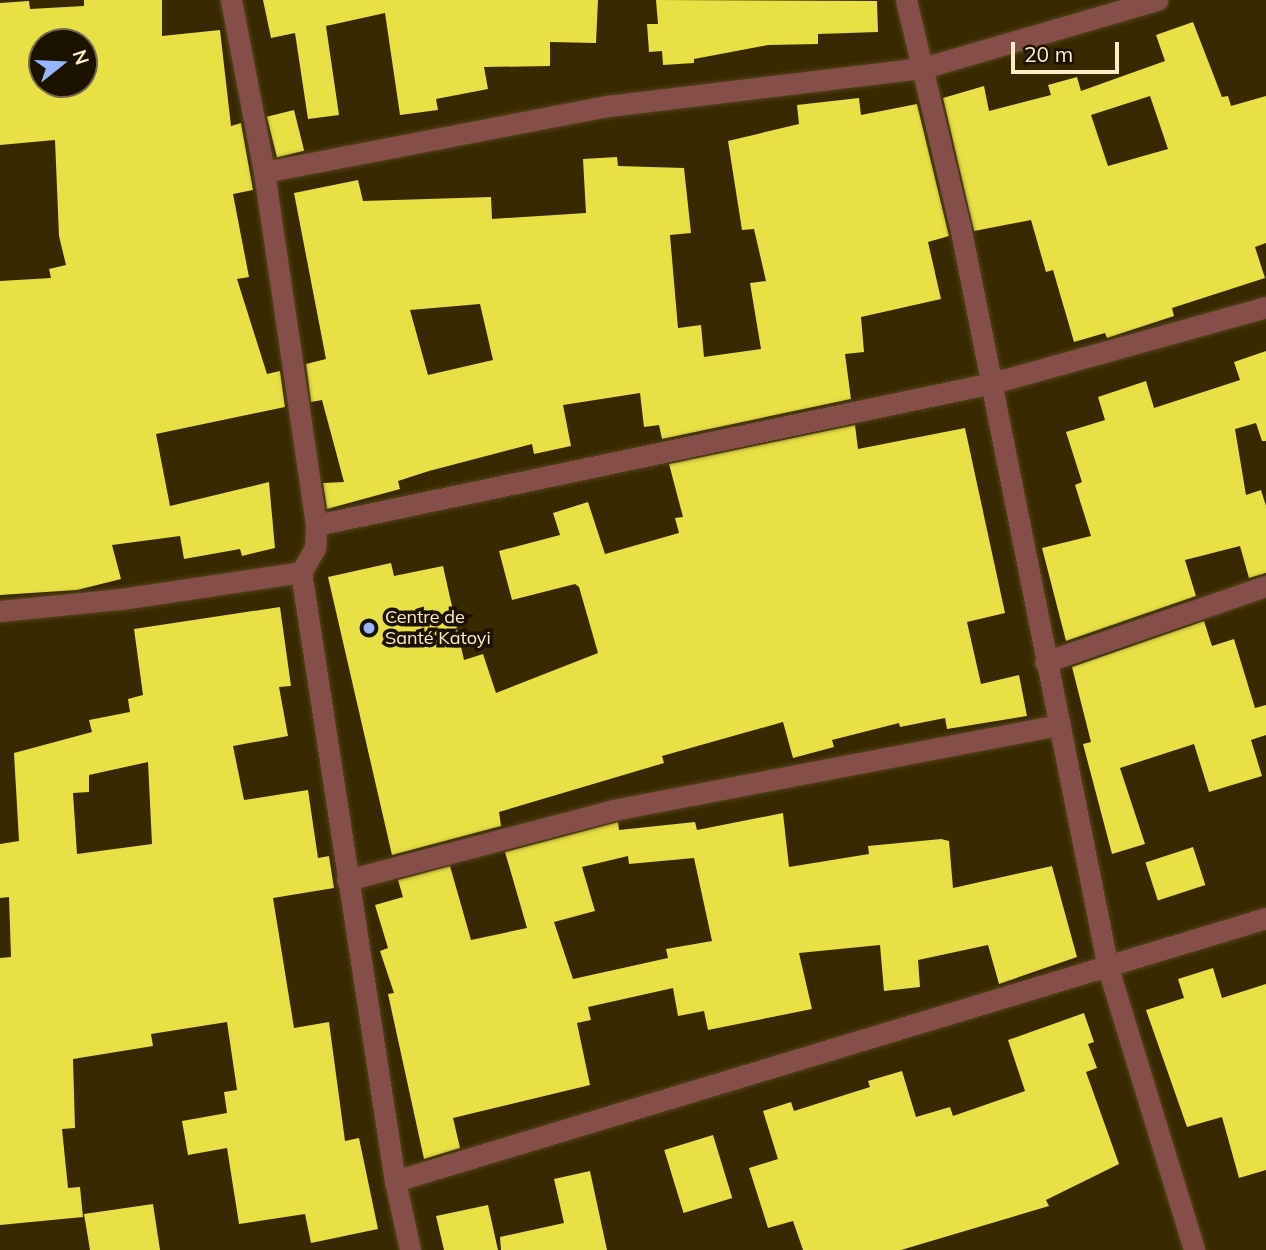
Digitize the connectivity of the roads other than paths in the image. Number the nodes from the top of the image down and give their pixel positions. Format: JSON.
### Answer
{"nodes":[{"id":1,"x":231,"y":0,"type":"edge"},
{"id":2,"x":906,"y":0,"type":"edge"},
{"id":3,"x":1157,"y":0,"type":"edge"},
{"id":4,"x":923,"y":68,"type":"junction"},
{"id":5,"x":264,"y":172,"type":"junction"},
{"id":6,"x":1266,"y":307,"type":"edge"},
{"id":7,"x":992,"y":383,"type":"junction"},
{"id":8,"x":316,"y":525,"type":"junction"},
{"id":9,"x":301,"y":572,"type":"junction"},
{"id":10,"x":1266,"y":586,"type":"edge"},
{"id":11,"x":0,"y":611,"type":"edge"},
{"id":12,"x":1045,"y":662,"type":"junction"},
{"id":13,"x":1059,"y":725,"type":"junction"},
{"id":14,"x":347,"y":880,"type":"junction"},
{"id":15,"x":1266,"y":918,"type":"edge"},
{"id":16,"x":1108,"y":968,"type":"junction"},
{"id":17,"x":395,"y":1181,"type":"junction"},
{"id":18,"x":410,"y":1250,"type":"edge"},
{"id":19,"x":1194,"y":1250,"type":"edge"}],
"edges":[{"from":1,"to":5,"type":"street"},
{"from":2,"to":4,"type":"street"},
{"from":3,"to":4,"type":"street"},
{"from":4,"to":5,"type":"street"},
{"from":4,"to":7,"type":"street"},
{"from":5,"to":8,"type":"street"},
{"from":6,"to":7,"type":"street"},
{"from":7,"to":8,"type":"street"},
{"from":7,"to":12,"type":"street"},
{"from":8,"to":9,"type":"street"},
{"from":9,"to":11,"type":"street"},
{"from":9,"to":14,"type":"street"},
{"from":10,"to":12,"type":"street"},
{"from":12,"to":13,"type":"street"},
{"from":13,"to":14,"type":"street"},
{"from":13,"to":16,"type":"street"},
{"from":14,"to":17,"type":"street"},
{"from":15,"to":16,"type":"street"},
{"from":16,"to":17,"type":"street"},
{"from":16,"to":19,"type":"street"},
{"from":17,"to":18,"type":"street"}]}
